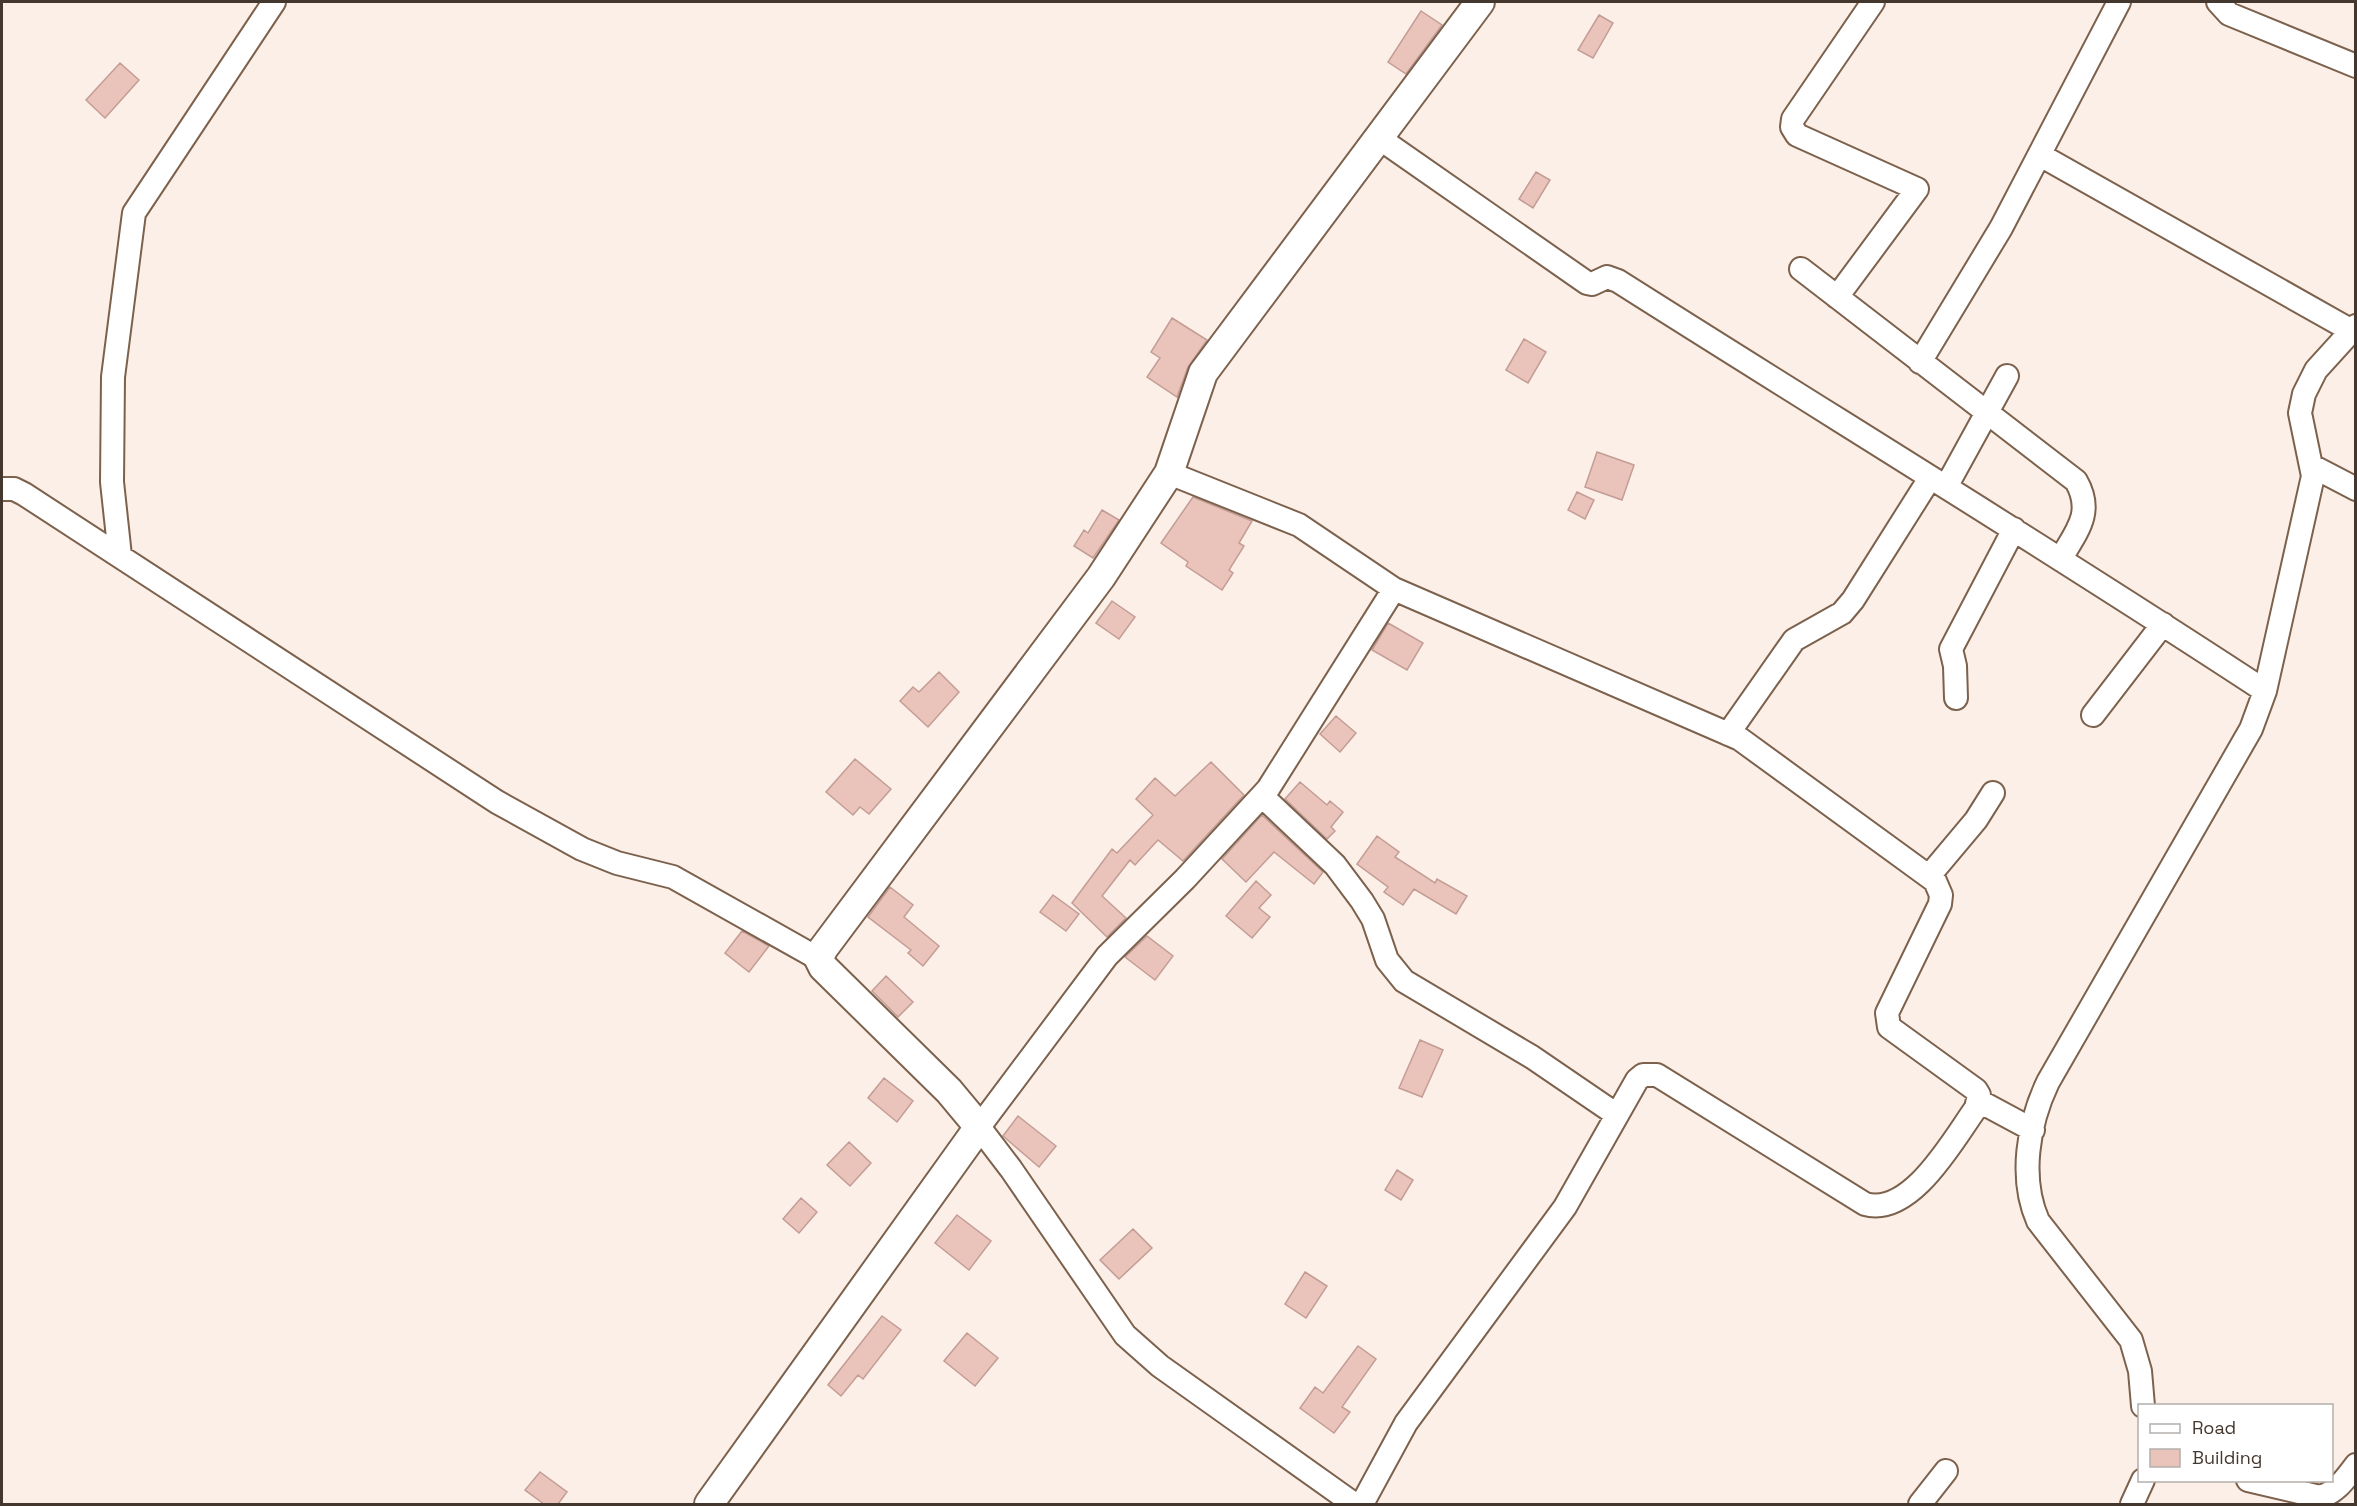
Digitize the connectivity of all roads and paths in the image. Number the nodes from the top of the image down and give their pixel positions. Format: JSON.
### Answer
{"nodes":[{"id":1,"x":274,"y":2,"type":"edge"},
{"id":2,"x":1480,"y":2,"type":"edge"},
{"id":3,"x":1873,"y":2,"type":"edge"},
{"id":4,"x":2119,"y":2,"type":"edge"},
{"id":5,"x":2218,"y":2,"type":"edge"},
{"id":6,"x":2355,"y":66,"type":"edge"},
{"id":7,"x":1379,"y":138,"type":"junction"},
{"id":8,"x":2040,"y":155,"type":"junction"},
{"id":9,"x":1801,"y":270,"type":"dead end"},
{"id":10,"x":1837,"y":297,"type":"junction"},
{"id":11,"x":2354,"y":328,"type":"edge"},
{"id":12,"x":1920,"y":362,"type":"junction"},
{"id":13,"x":2007,"y":376,"type":"dead end"},
{"id":14,"x":1986,"y":414,"type":"junction"},
{"id":15,"x":2312,"y":466,"type":"junction"},
{"id":16,"x":1168,"y":473,"type":"junction"},
{"id":17,"x":1938,"y":482,"type":"junction"},
{"id":18,"x":2,"y":489,"type":"edge"},
{"id":19,"x":2355,"y":489,"type":"edge"},
{"id":20,"x":2014,"y":529,"type":"junction"},
{"id":21,"x":120,"y":556,"type":"junction"},
{"id":22,"x":2061,"y":558,"type":"junction"},
{"id":23,"x":1395,"y":589,"type":"junction"},
{"id":24,"x":2163,"y":624,"type":"junction"},
{"id":25,"x":2265,"y":691,"type":"junction"},
{"id":26,"x":1956,"y":698,"type":"dead end"},
{"id":27,"x":2093,"y":715,"type":"dead end"},
{"id":28,"x":1728,"y":734,"type":"junction"},
{"id":29,"x":1993,"y":793,"type":"dead end"},
{"id":30,"x":1262,"y":796,"type":"junction"},
{"id":31,"x":1929,"y":876,"type":"junction"},
{"id":32,"x":819,"y":958,"type":"junction"},
{"id":33,"x":1979,"y":1101,"type":"junction"},
{"id":34,"x":1617,"y":1114,"type":"junction"},
{"id":35,"x":979,"y":1127,"type":"junction"},
{"id":36,"x":2033,"y":1130,"type":"junction"},
{"id":37,"x":2143,"y":1404,"type":"edge"},
{"id":38,"x":2355,"y":1465,"type":"edge"},
{"id":39,"x":1946,"y":1471,"type":"dead end"},
{"id":40,"x":2142,"y":1482,"type":"edge"},
{"id":41,"x":2256,"y":1482,"type":"edge"},
{"id":42,"x":709,"y":1504,"type":"edge"},
{"id":43,"x":1354,"y":1504,"type":"edge"},
{"id":44,"x":1362,"y":1504,"type":"edge"},
{"id":45,"x":1920,"y":1504,"type":"edge"},
{"id":46,"x":2132,"y":1504,"type":"edge"}],
"edges":[{"from":1,"to":21,"type":"street"},
{"from":2,"to":7,"type":"street"},
{"from":3,"to":10,"type":"street"},
{"from":4,"to":8,"type":"street"},
{"from":5,"to":6,"type":"street"},
{"from":7,"to":16,"type":"street"},
{"from":7,"to":17,"type":"street"},
{"from":8,"to":11,"type":"street"},
{"from":8,"to":12,"type":"street"},
{"from":9,"to":10,"type":"street"},
{"from":10,"to":12,"type":"street"},
{"from":11,"to":15,"type":"street"},
{"from":12,"to":14,"type":"street"},
{"from":13,"to":14,"type":"street"},
{"from":14,"to":17,"type":"street"},
{"from":14,"to":22,"type":"street"},
{"from":15,"to":19,"type":"street"},
{"from":15,"to":25,"type":"street"},
{"from":16,"to":23,"type":"street"},
{"from":16,"to":32,"type":"street"},
{"from":17,"to":20,"type":"street"},
{"from":17,"to":28,"type":"street"},
{"from":18,"to":21,"type":"street"},
{"from":20,"to":22,"type":"street"},
{"from":20,"to":26,"type":"street"},
{"from":21,"to":32,"type":"street"},
{"from":22,"to":24,"type":"street"},
{"from":23,"to":28,"type":"street"},
{"from":23,"to":30,"type":"street"},
{"from":24,"to":25,"type":"street"},
{"from":24,"to":27,"type":"street"},
{"from":25,"to":36,"type":"street"},
{"from":28,"to":31,"type":"street"},
{"from":29,"to":31,"type":"street"},
{"from":30,"to":34,"type":"street"},
{"from":30,"to":35,"type":"street"},
{"from":31,"to":33,"type":"street"},
{"from":32,"to":35,"type":"street"},
{"from":33,"to":34,"type":"street"},
{"from":33,"to":36,"type":"street"},
{"from":34,"to":44,"type":"street"},
{"from":35,"to":42,"type":"street"},
{"from":35,"to":43,"type":"street"},
{"from":36,"to":37,"type":"street"},
{"from":38,"to":41,"type":"street"},
{"from":39,"to":45,"type":"street"},
{"from":40,"to":46,"type":"street"}]}
